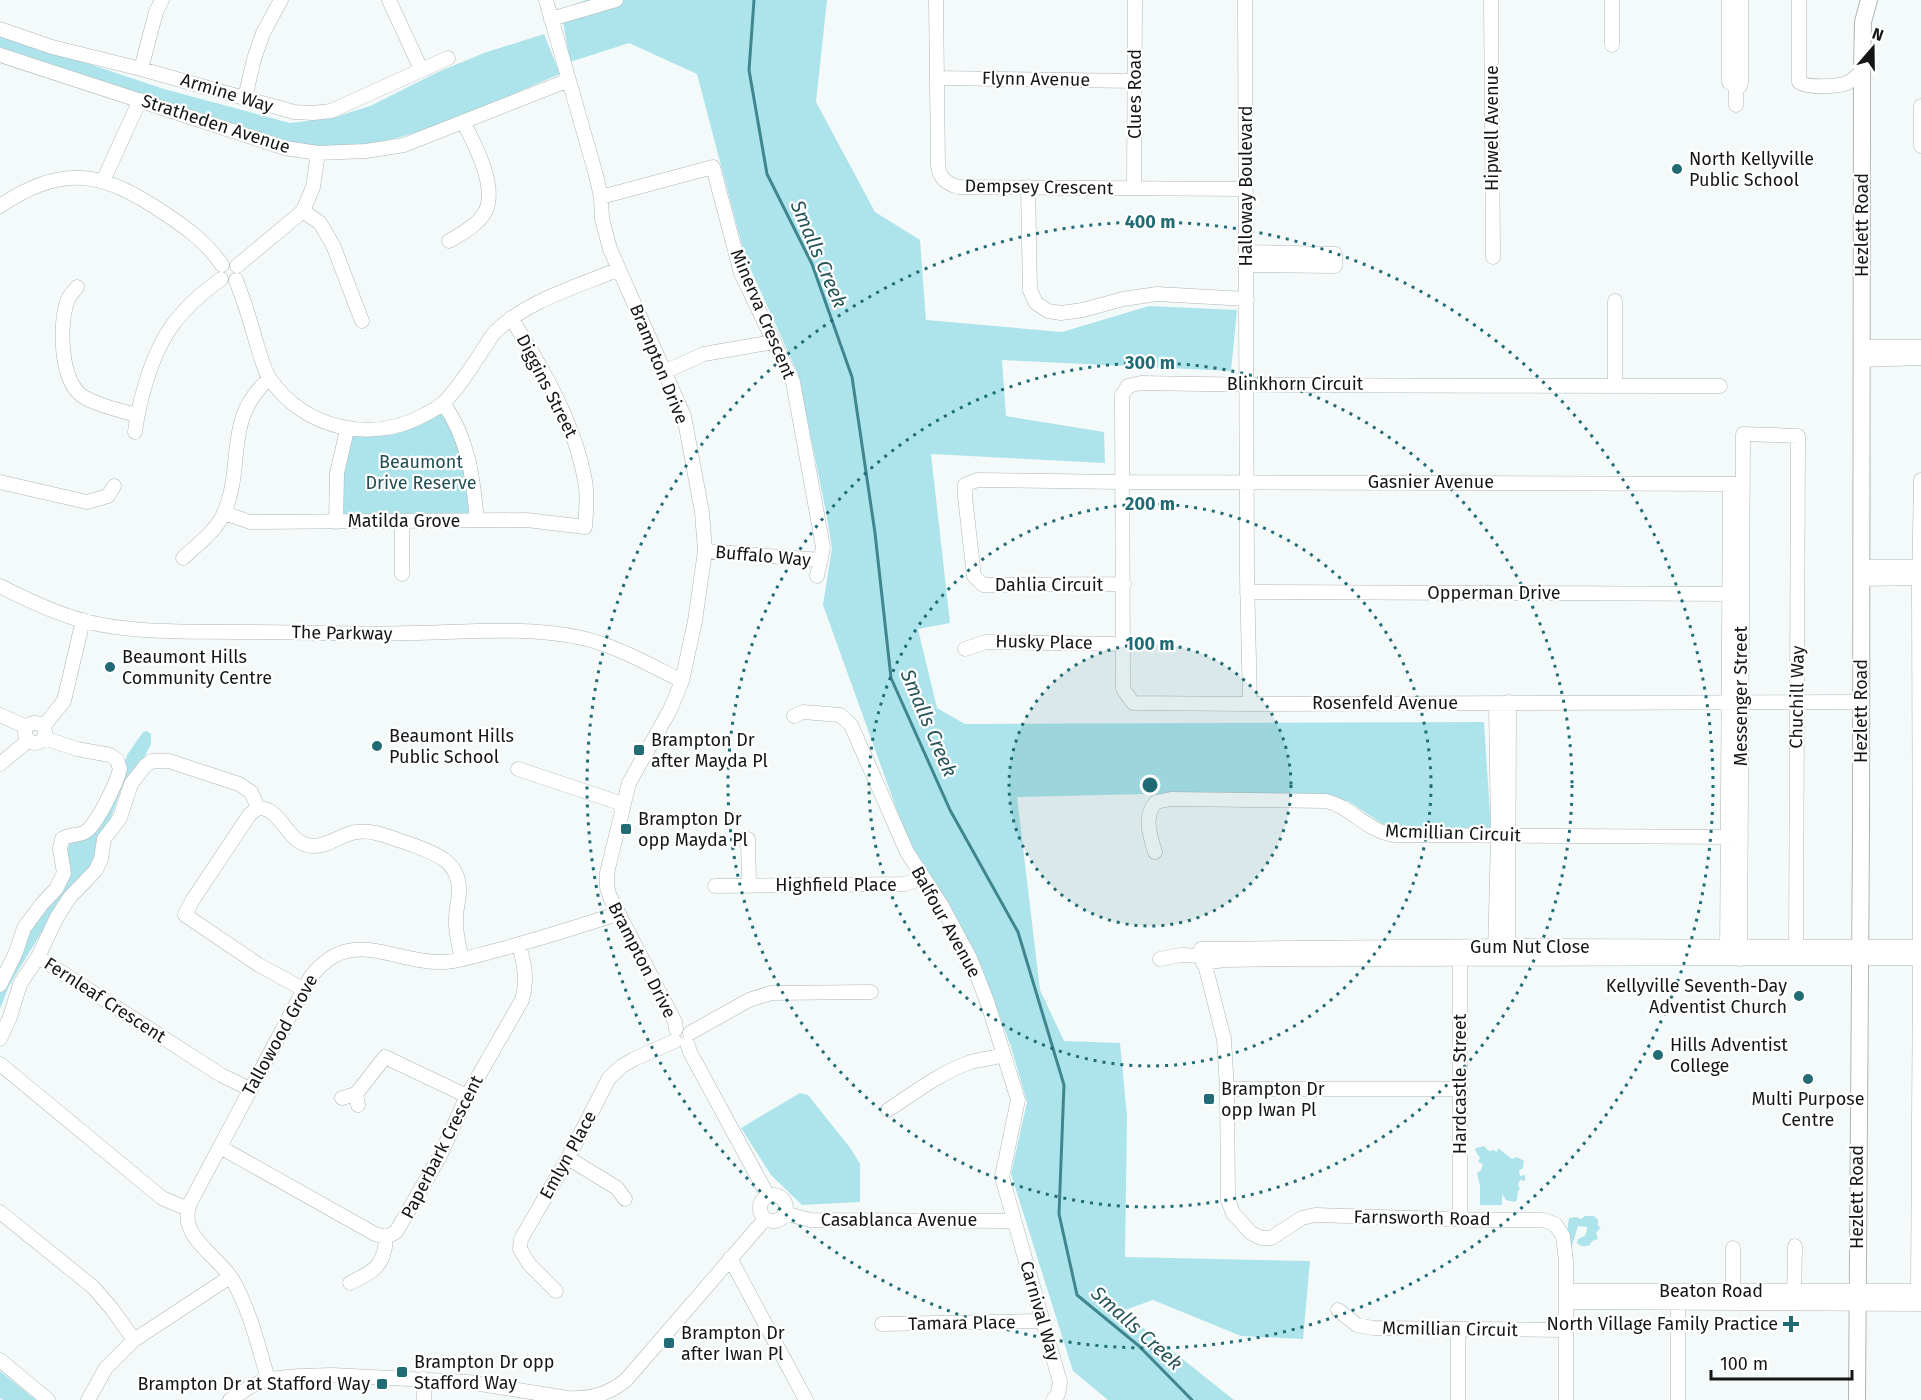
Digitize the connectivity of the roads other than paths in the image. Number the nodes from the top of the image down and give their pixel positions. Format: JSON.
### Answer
{"nodes":[{"id":1,"x":162,"y":0,"type":"edge"},
{"id":2,"x":282,"y":0,"type":"edge"},
{"id":3,"x":389,"y":0,"type":"edge"},
{"id":4,"x":546,"y":0,"type":"edge"},
{"id":5,"x":616,"y":0,"type":"edge"},
{"id":6,"x":936,"y":0,"type":"edge"},
{"id":7,"x":1135,"y":0,"type":"edge"},
{"id":8,"x":1245,"y":0,"type":"edge"},
{"id":9,"x":1491,"y":0,"type":"edge"},
{"id":10,"x":1612,"y":0,"type":"edge"},
{"id":11,"x":1729,"y":0,"type":"edge"},
{"id":12,"x":1741,"y":0,"type":"edge"},
{"id":13,"x":1799,"y":0,"type":"edge"},
{"id":14,"x":1856,"y":0,"type":"edge"},
{"id":15,"x":1869,"y":0,"type":"edge"},
{"id":16,"x":552,"y":19,"type":"junction"},
{"id":17,"x":1863,"y":22,"type":"junction"},
{"id":18,"x":0,"y":29,"type":"edge"},
{"id":19,"x":1612,"y":45,"type":"dead end"},
{"id":20,"x":0,"y":55,"type":"edge"},
{"id":21,"x":448,"y":58,"type":"dead end"},
{"id":22,"x":141,"y":69,"type":"junction"},
{"id":23,"x":421,"y":69,"type":"junction"},
{"id":24,"x":1862,"y":70,"type":"junction"},
{"id":25,"x":938,"y":78,"type":"junction"},
{"id":26,"x":569,"y":81,"type":"junction"},
{"id":27,"x":1135,"y":81,"type":"junction"},
{"id":28,"x":1736,"y":87,"type":"junction"},
{"id":29,"x":244,"y":98,"type":"junction"},
{"id":30,"x":140,"y":100,"type":"junction"},
{"id":31,"x":1736,"y":105,"type":"dead end"},
{"id":32,"x":1921,"y":106,"type":"edge"},
{"id":33,"x":463,"y":122,"type":"junction"},
{"id":34,"x":1920,"y":146,"type":"edge"},
{"id":35,"x":318,"y":153,"type":"junction"},
{"id":36,"x":103,"y":181,"type":"junction"},
{"id":37,"x":1134,"y":187,"type":"junction"},
{"id":38,"x":1028,"y":188,"type":"junction"},
{"id":39,"x":1246,"y":189,"type":"junction"},
{"id":40,"x":601,"y":197,"type":"junction"},
{"id":41,"x":0,"y":206,"type":"edge"},
{"id":42,"x":303,"y":212,"type":"junction"},
{"id":43,"x":448,"y":242,"type":"dead end"},
{"id":44,"x":1493,"y":257,"type":"dead end"},
{"id":45,"x":1247,"y":259,"type":"junction"},
{"id":46,"x":619,"y":269,"type":"junction"},
{"id":47,"x":222,"y":272,"type":"junction"},
{"id":48,"x":236,"y":273,"type":"junction"},
{"id":49,"x":77,"y":287,"type":"dead end"},
{"id":50,"x":1247,"y":299,"type":"junction"},
{"id":51,"x":1615,"y":301,"type":"dead end"},
{"id":52,"x":511,"y":318,"type":"junction"},
{"id":53,"x":362,"y":321,"type":"dead end"},
{"id":54,"x":774,"y":342,"type":"junction"},
{"id":55,"x":1921,"y":347,"type":"edge"},
{"id":56,"x":1862,"y":353,"type":"junction"},
{"id":57,"x":1921,"y":358,"type":"edge"},
{"id":58,"x":664,"y":372,"type":"junction"},
{"id":59,"x":269,"y":379,"type":"junction"},
{"id":60,"x":1247,"y":379,"type":"junction"},
{"id":61,"x":1615,"y":385,"type":"junction"},
{"id":62,"x":1720,"y":386,"type":"dead end"},
{"id":63,"x":443,"y":403,"type":"junction"},
{"id":64,"x":137,"y":416,"type":"junction"},
{"id":65,"x":348,"y":430,"type":"junction"},
{"id":66,"x":135,"y":432,"type":"dead end"},
{"id":67,"x":1743,"y":434,"type":"joint"},
{"id":68,"x":1921,"y":480,"type":"edge"},
{"id":69,"x":0,"y":482,"type":"edge"},
{"id":70,"x":1121,"y":482,"type":"junction"},
{"id":71,"x":1248,"y":482,"type":"junction"},
{"id":72,"x":1736,"y":484,"type":"junction"},
{"id":73,"x":114,"y":486,"type":"dead end"},
{"id":74,"x":224,"y":513,"type":"junction"},
{"id":75,"x":477,"y":520,"type":"junction"},
{"id":76,"x":336,"y":522,"type":"junction"},
{"id":77,"x":402,"y":522,"type":"junction"},
{"id":78,"x":585,"y":527,"type":"joint"},
{"id":79,"x":705,"y":551,"type":"junction"},
{"id":80,"x":183,"y":558,"type":"dead end"},
{"id":81,"x":820,"y":560,"type":"junction"},
{"id":82,"x":1861,"y":573,"type":"junction"},
{"id":83,"x":1920,"y":573,"type":"edge"},
{"id":84,"x":402,"y":574,"type":"dead end"},
{"id":85,"x":818,"y":576,"type":"dead end"},
{"id":86,"x":1124,"y":584,"type":"junction"},
{"id":87,"x":0,"y":586,"type":"edge"},
{"id":88,"x":1247,"y":592,"type":"junction"},
{"id":89,"x":1736,"y":594,"type":"junction"},
{"id":90,"x":84,"y":620,"type":"junction"},
{"id":91,"x":1123,"y":644,"type":"junction"},
{"id":92,"x":966,"y":649,"type":"dead end"},
{"id":93,"x":682,"y":681,"type":"junction"},
{"id":94,"x":1502,"y":702,"type":"junction"},
{"id":95,"x":1860,"y":702,"type":"junction"},
{"id":96,"x":1735,"y":703,"type":"junction"},
{"id":97,"x":1797,"y":703,"type":"junction"},
{"id":98,"x":1250,"y":704,"type":"junction"},
{"id":99,"x":0,"y":715,"type":"edge"},
{"id":100,"x":794,"y":716,"type":"dead end"},
{"id":101,"x":43,"y":732,"type":"junction"},
{"id":102,"x":28,"y":733,"type":"junction"},
{"id":103,"x":0,"y":764,"type":"edge"},
{"id":104,"x":518,"y":769,"type":"dead end"},
{"id":105,"x":623,"y":804,"type":"junction"},
{"id":106,"x":258,"y":808,"type":"junction"},
{"id":107,"x":1503,"y":836,"type":"junction"},
{"id":108,"x":1734,"y":837,"type":"junction"},
{"id":109,"x":748,"y":839,"type":"dead end"},
{"id":110,"x":1155,"y":852,"type":"dead end"},
{"id":111,"x":923,"y":878,"type":"junction"},
{"id":112,"x":749,"y":885,"type":"junction"},
{"id":113,"x":715,"y":886,"type":"dead end"},
{"id":114,"x":617,"y":914,"type":"junction"},
{"id":115,"x":519,"y":944,"type":"junction"},
{"id":116,"x":1859,"y":952,"type":"junction"},
{"id":117,"x":1921,"y":952,"type":"edge"},
{"id":118,"x":1501,"y":953,"type":"junction"},
{"id":119,"x":1734,"y":953,"type":"junction"},
{"id":120,"x":1796,"y":953,"type":"junction"},
{"id":121,"x":1460,"y":954,"type":"junction"},
{"id":122,"x":1202,"y":956,"type":"junction"},
{"id":123,"x":38,"y":957,"type":"junction"},
{"id":124,"x":462,"y":959,"type":"junction"},
{"id":125,"x":1160,"y":959,"type":"dead end"},
{"id":126,"x":0,"y":985,"type":"edge"},
{"id":127,"x":303,"y":989,"type":"junction"},
{"id":128,"x":872,"y":992,"type":"dead end"},
{"id":129,"x":682,"y":1036,"type":"junction"},
{"id":130,"x":0,"y":1039,"type":"edge"},
{"id":131,"x":1004,"y":1055,"type":"junction"},
{"id":132,"x":0,"y":1064,"type":"edge"},
{"id":133,"x":250,"y":1089,"type":"junction"},
{"id":134,"x":1227,"y":1089,"type":"junction"},
{"id":135,"x":1460,"y":1089,"type":"junction"},
{"id":136,"x":467,"y":1096,"type":"junction"},
{"id":137,"x":342,"y":1098,"type":"dead end"},
{"id":138,"x":888,"y":1110,"type":"dead end"},
{"id":139,"x":220,"y":1147,"type":"junction"},
{"id":140,"x":568,"y":1158,"type":"junction"},
{"id":141,"x":768,"y":1196,"type":"junction"},
{"id":142,"x":625,"y":1199,"type":"dead end"},
{"id":143,"x":188,"y":1209,"type":"junction"},
{"id":144,"x":0,"y":1212,"type":"edge"},
{"id":145,"x":784,"y":1214,"type":"junction"},
{"id":146,"x":765,"y":1219,"type":"junction"},
{"id":147,"x":1460,"y":1219,"type":"junction"},
{"id":148,"x":1014,"y":1221,"type":"junction"},
{"id":149,"x":386,"y":1237,"type":"junction"},
{"id":150,"x":1795,"y":1246,"type":"dead end"},
{"id":151,"x":1733,"y":1248,"type":"dead end"},
{"id":152,"x":730,"y":1258,"type":"junction"},
{"id":153,"x":230,"y":1277,"type":"junction"},
{"id":154,"x":350,"y":1283,"type":"dead end"},
{"id":155,"x":556,"y":1291,"type":"dead end"},
{"id":156,"x":1566,"y":1296,"type":"junction"},
{"id":157,"x":1920,"y":1296,"type":"edge"},
{"id":158,"x":1678,"y":1297,"type":"junction"},
{"id":159,"x":1794,"y":1297,"type":"junction"},
{"id":160,"x":1857,"y":1297,"type":"junction"},
{"id":161,"x":1733,"y":1298,"type":"junction"},
{"id":162,"x":1338,"y":1310,"type":"dead end"},
{"id":163,"x":1042,"y":1321,"type":"junction"},
{"id":164,"x":882,"y":1324,"type":"dead end"},
{"id":165,"x":1458,"y":1329,"type":"junction"},
{"id":166,"x":1566,"y":1330,"type":"junction"},
{"id":167,"x":134,"y":1340,"type":"junction"},
{"id":168,"x":0,"y":1360,"type":"edge"},
{"id":169,"x":268,"y":1379,"type":"junction"},
{"id":170,"x":424,"y":1380,"type":"junction"},
{"id":171,"x":48,"y":1400,"type":"edge"},
{"id":172,"x":88,"y":1400,"type":"edge"},
{"id":173,"x":230,"y":1400,"type":"edge"},
{"id":174,"x":424,"y":1400,"type":"edge"},
{"id":175,"x":806,"y":1400,"type":"edge"},
{"id":176,"x":1053,"y":1400,"type":"edge"},
{"id":177,"x":1458,"y":1400,"type":"edge"},
{"id":178,"x":1566,"y":1400,"type":"edge"},
{"id":179,"x":1678,"y":1400,"type":"edge"},
{"id":180,"x":1857,"y":1400,"type":"edge"}],
"edges":[{"from":1,"to":22,"type":"street"},
{"from":2,"to":29,"type":"street"},
{"from":3,"to":23,"type":"street"},
{"from":4,"to":16,"type":"street","name":"Brampton Drive"},
{"from":5,"to":16,"type":"street"},
{"from":6,"to":25,"type":"street","name":"Dempsey Crescent"},
{"from":7,"to":27,"type":"street","name":"Clues Road"},
{"from":8,"to":39,"type":"street","name":"Halloway Boulevard"},
{"from":9,"to":44,"type":"street","name":"Hipwell Avenue"},
{"from":10,"to":19,"type":"street"},
{"from":11,"to":28,"type":"street"},
{"from":12,"to":28,"type":"street"},
{"from":13,"to":24,"type":"street"},
{"from":14,"to":17,"type":"main road","name":"Hezlett Road"},
{"from":15,"to":17,"type":"main road","name":"Hezlett Road"},
{"from":16,"to":26,"type":"street","name":"Brampton Drive"},
{"from":17,"to":24,"type":"main road","name":"Hezlett Road"},
{"from":18,"to":22,"type":"street","name":"Armine Way"},
{"from":20,"to":30,"type":"street","name":"Stratheden Avenue"},
{"from":21,"to":23,"type":"street","name":"Armine Way"},
{"from":22,"to":29,"type":"street","name":"Armine Way"},
{"from":23,"to":29,"type":"street","name":"Armine Way"},
{"from":24,"to":56,"type":"main road","name":"Hezlett Road"},
{"from":25,"to":27,"type":"street","name":"Flynn Avenue"},
{"from":25,"to":38,"type":"street","name":"Dempsey Crescent"},
{"from":26,"to":33,"type":"street","name":"Stratheden Avenue"},
{"from":26,"to":40,"type":"street","name":"Brampton Drive"},
{"from":27,"to":37,"type":"street","name":"Clues Road"},
{"from":28,"to":31,"type":"street"},
{"from":30,"to":35,"type":"street","name":"Stratheden Avenue"},
{"from":30,"to":36,"type":"street"},
{"from":32,"to":34,"type":"street"},
{"from":33,"to":35,"type":"street","name":"Stratheden Avenue"},
{"from":33,"to":43,"type":"street"},
{"from":35,"to":42,"type":"street"},
{"from":36,"to":41,"type":"street"},
{"from":36,"to":47,"type":"street"},
{"from":37,"to":38,"type":"street","name":"Dempsey Crescent"},
{"from":37,"to":39,"type":"street","name":"Dempsey Crescent"},
{"from":38,"to":50,"type":"street"},
{"from":39,"to":45,"type":"street","name":"Halloway Boulevard"},
{"from":40,"to":46,"type":"street","name":"Brampton Drive"},
{"from":40,"to":54,"type":"street","name":"Minerva Crescent"},
{"from":42,"to":48,"type":"street"},
{"from":42,"to":53,"type":"street"},
{"from":45,"to":45,"type":"street"},
{"from":45,"to":50,"type":"street","name":"Halloway Boulevard"},
{"from":46,"to":52,"type":"street"},
{"from":46,"to":58,"type":"street","name":"Brampton Drive"},
{"from":47,"to":48,"type":"street"},
{"from":47,"to":64,"type":"street"},
{"from":48,"to":59,"type":"street"},
{"from":49,"to":64,"type":"street"},
{"from":50,"to":60,"type":"street","name":"Halloway Boulevard"},
{"from":51,"to":61,"type":"street"},
{"from":52,"to":63,"type":"street"},
{"from":52,"to":78,"type":"street","name":"Diggins Street"},
{"from":54,"to":58,"type":"street"},
{"from":54,"to":81,"type":"street","name":"Minerva Crescent"},
{"from":55,"to":56,"type":"street"},
{"from":56,"to":57,"type":"street"},
{"from":56,"to":82,"type":"main road","name":"Hezlett Road"},
{"from":58,"to":79,"type":"street","name":"Brampton Drive"},
{"from":59,"to":65,"type":"street"},
{"from":59,"to":74,"type":"street"},
{"from":60,"to":61,"type":"street","name":"Blinkhorn Circuit"},
{"from":60,"to":70,"type":"street","name":"Blinkhorn Circuit"},
{"from":60,"to":71,"type":"street","name":"Halloway Boulevard"},
{"from":61,"to":62,"type":"street","name":"Blinkhorn Circuit"},
{"from":63,"to":65,"type":"street"},
{"from":63,"to":75,"type":"street"},
{"from":64,"to":66,"type":"street"},
{"from":65,"to":76,"type":"street"},
{"from":67,"to":72,"type":"street","name":"Messenger Street"},
{"from":67,"to":97,"type":"street","name":"Chuchill Way"},
{"from":68,"to":83,"type":"street"},
{"from":69,"to":73,"type":"street"},
{"from":70,"to":71,"type":"street","name":"Gasnier Avenue"},
{"from":70,"to":86,"type":"street","name":"Blinkhorn Circuit"},
{"from":70,"to":86,"type":"street","name":"Dahlia Circuit"},
{"from":71,"to":72,"type":"street","name":"Gasnier Avenue"},
{"from":71,"to":88,"type":"street"},
{"from":72,"to":89,"type":"street","name":"Messenger Street"},
{"from":74,"to":76,"type":"street","name":"Matilda Grove"},
{"from":74,"to":80,"type":"street"},
{"from":75,"to":77,"type":"street","name":"Matilda Grove"},
{"from":75,"to":78,"type":"street","name":"Matilda Grove"},
{"from":76,"to":77,"type":"street","name":"Matilda Grove"},
{"from":77,"to":84,"type":"street"},
{"from":79,"to":81,"type":"street","name":"Buffalo Way"},
{"from":79,"to":93,"type":"street","name":"Brampton Drive"},
{"from":81,"to":85,"type":"street","name":"Minerva Crescent"},
{"from":82,"to":83,"type":"street"},
{"from":82,"to":95,"type":"main road","name":"Hezlett Road"},
{"from":83,"to":117,"type":"street"},
{"from":86,"to":91,"type":"street","name":"Blinkhorn Circuit"},
{"from":87,"to":90,"type":"street","name":"The Parkway"},
{"from":88,"to":89,"type":"street","name":"Opperman Drive"},
{"from":88,"to":98,"type":"street"},
{"from":89,"to":96,"type":"street","name":"Messenger Street"},
{"from":90,"to":93,"type":"street","name":"The Parkway"},
{"from":90,"to":101,"type":"street"},
{"from":91,"to":92,"type":"street","name":"Husky Place"},
{"from":91,"to":98,"type":"street","name":"Rosenfeld Avenue"},
{"from":93,"to":105,"type":"street","name":"Brampton Drive"},
{"from":94,"to":96,"type":"street","name":"Rosenfeld Avenue"},
{"from":94,"to":98,"type":"street","name":"Rosenfeld Avenue"},
{"from":94,"to":107,"type":"street"},
{"from":95,"to":97,"type":"street","name":"Rosenfeld Avenue"},
{"from":95,"to":116,"type":"main road","name":"Hezlett Road"},
{"from":96,"to":97,"type":"street","name":"Rosenfeld Avenue"},
{"from":96,"to":108,"type":"street","name":"Messenger Street"},
{"from":97,"to":120,"type":"street","name":"Chuchill Way"},
{"from":99,"to":102,"type":"street"},
{"from":100,"to":111,"type":"street","name":"Balfour Avenue"},
{"from":101,"to":102,"type":"street"},
{"from":101,"to":126,"type":"street"},
{"from":102,"to":103,"type":"street"},
{"from":104,"to":105,"type":"street"},
{"from":105,"to":114,"type":"street","name":"Brampton Drive"},
{"from":106,"to":123,"type":"street"},
{"from":106,"to":124,"type":"street"},
{"from":106,"to":127,"type":"street"},
{"from":107,"to":108,"type":"street","name":"Mcmillian Circuit"},
{"from":107,"to":110,"type":"street","name":"Mcmillian Circuit"},
{"from":107,"to":118,"type":"street"},
{"from":108,"to":119,"type":"street","name":"Messenger Street"},
{"from":109,"to":112,"type":"street","name":"Highfield Place"},
{"from":111,"to":112,"type":"street","name":"Highfield Place"},
{"from":111,"to":131,"type":"street","name":"Balfour Avenue"},
{"from":112,"to":113,"type":"street","name":"Highfield Place"},
{"from":114,"to":115,"type":"street","name":"Tallowood Grove"},
{"from":114,"to":129,"type":"street","name":"Brampton Drive"},
{"from":115,"to":124,"type":"street","name":"Tallowood Grove"},
{"from":115,"to":136,"type":"street","name":"Paperbark Crescent"},
{"from":116,"to":117,"type":"street","name":"Gum Nut Close"},
{"from":116,"to":120,"type":"street","name":"Gum Nut Close"},
{"from":116,"to":160,"type":"main road","name":"Hezlett Road"},
{"from":117,"to":157,"type":"street"},
{"from":118,"to":119,"type":"street","name":"Gum Nut Close"},
{"from":118,"to":121,"type":"street","name":"Gum Nut Close"},
{"from":119,"to":120,"type":"street","name":"Gum Nut Close"},
{"from":121,"to":122,"type":"street","name":"Gum Nut Close"},
{"from":121,"to":135,"type":"street","name":"Hardcastle Street"},
{"from":122,"to":125,"type":"street","name":"Gum Nut Close"},
{"from":122,"to":134,"type":"street"},
{"from":123,"to":130,"type":"street","name":"Fernleaf Crescent"},
{"from":123,"to":133,"type":"street","name":"Fernleaf Crescent"},
{"from":124,"to":127,"type":"street","name":"Tallowood Grove"},
{"from":127,"to":133,"type":"street","name":"Tallowood Grove"},
{"from":128,"to":129,"type":"street","name":"Emlyn Place"},
{"from":129,"to":140,"type":"street","name":"Emlyn Place"},
{"from":129,"to":141,"type":"street","name":"Brampton Drive"},
{"from":131,"to":138,"type":"street"},
{"from":131,"to":148,"type":"street","name":"Balfour Avenue"},
{"from":132,"to":143,"type":"street"},
{"from":133,"to":139,"type":"street","name":"Tallowood Grove"},
{"from":134,"to":135,"type":"street"},
{"from":134,"to":147,"type":"street","name":"Farnsworth Road"},
{"from":135,"to":147,"type":"street","name":"Hardcastle Street"},
{"from":136,"to":137,"type":"street"},
{"from":136,"to":149,"type":"street","name":"Paperbark Crescent"},
{"from":139,"to":143,"type":"street","name":"Tallowood Grove"},
{"from":139,"to":149,"type":"street","name":"Paperbark Crescent"},
{"from":140,"to":142,"type":"street"},
{"from":140,"to":155,"type":"street","name":"Emlyn Place"},
{"from":141,"to":145,"type":"street"},
{"from":141,"to":146,"type":"street"},
{"from":143,"to":153,"type":"street"},
{"from":144,"to":167,"type":"street"},
{"from":145,"to":146,"type":"street"},
{"from":145,"to":148,"type":"street","name":"Casablanca Avenue"},
{"from":146,"to":152,"type":"street"},
{"from":147,"to":156,"type":"street","name":"Farnsworth Road"},
{"from":148,"to":163,"type":"street","name":"Carnival Way"},
{"from":149,"to":154,"type":"street"},
{"from":150,"to":159,"type":"street"},
{"from":151,"to":161,"type":"street"},
{"from":152,"to":170,"type":"street"},
{"from":152,"to":175,"type":"street"},
{"from":153,"to":167,"type":"street"},
{"from":153,"to":169,"type":"street"},
{"from":156,"to":158,"type":"street","name":"Beaton Road"},
{"from":156,"to":166,"type":"street"},
{"from":157,"to":160,"type":"street","name":"Beaton Road"},
{"from":158,"to":161,"type":"street","name":"Beaton Road"},
{"from":158,"to":179,"type":"street"},
{"from":159,"to":160,"type":"street","name":"Beaton Road"},
{"from":159,"to":161,"type":"street","name":"Beaton Road"},
{"from":160,"to":180,"type":"main road","name":"Hezlett Road"},
{"from":162,"to":165,"type":"street","name":"Mcmillian Circuit"},
{"from":163,"to":164,"type":"street","name":"Tamara Place"},
{"from":163,"to":176,"type":"street","name":"Carnival Way"},
{"from":165,"to":166,"type":"street","name":"Mcmillian Circuit"},
{"from":165,"to":177,"type":"street"},
{"from":166,"to":178,"type":"street"},
{"from":167,"to":172,"type":"street"},
{"from":168,"to":171,"type":"street"},
{"from":169,"to":170,"type":"street"},
{"from":169,"to":173,"type":"street"},
{"from":170,"to":174,"type":"street"}]}
